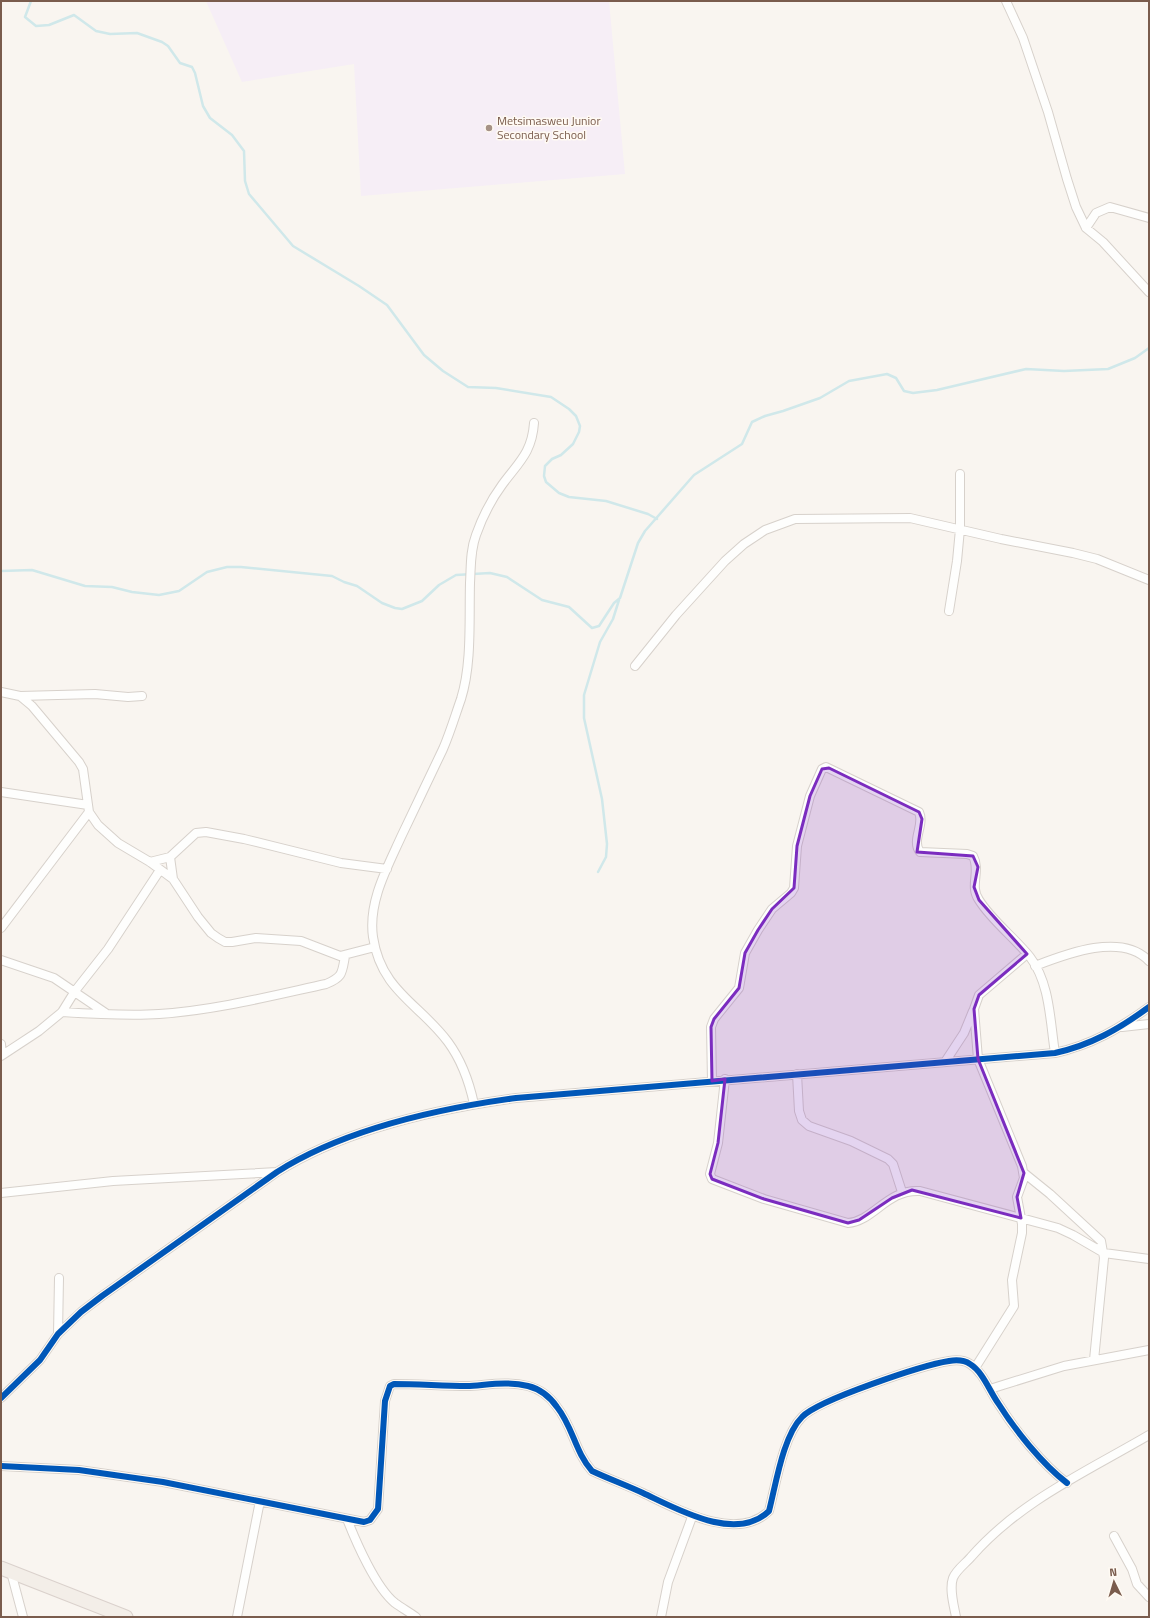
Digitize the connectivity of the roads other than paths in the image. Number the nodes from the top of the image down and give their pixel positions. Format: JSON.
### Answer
{"nodes":[{"id":1,"x":1006,"y":1,"type":"edge"},
{"id":2,"x":1149,"y":218,"type":"edge"},
{"id":3,"x":1086,"y":228,"type":"junction"},
{"id":4,"x":1149,"y":292,"type":"edge"},
{"id":5,"x":534,"y":423,"type":"dead end"},
{"id":6,"x":960,"y":474,"type":"dead end"},
{"id":7,"x":960,"y":529,"type":"junction"},
{"id":8,"x":1149,"y":580,"type":"edge"},
{"id":9,"x":949,"y":611,"type":"dead end"},
{"id":10,"x":635,"y":666,"type":"dead end"},
{"id":11,"x":1,"y":692,"type":"edge"},
{"id":12,"x":20,"y":696,"type":"junction"},
{"id":13,"x":142,"y":696,"type":"dead end"},
{"id":14,"x":1,"y":792,"type":"edge"},
{"id":15,"x":88,"y":808,"type":"junction"},
{"id":16,"x":170,"y":857,"type":"junction"},
{"id":17,"x":150,"y":862,"type":"junction"},
{"id":18,"x":160,"y":870,"type":"junction"},
{"id":19,"x":387,"y":870,"type":"junction"},
{"id":20,"x":173,"y":879,"type":"junction"},
{"id":21,"x":1,"y":928,"type":"edge"},
{"id":22,"x":375,"y":947,"type":"junction"},
{"id":23,"x":1027,"y":954,"type":"junction"},
{"id":24,"x":345,"y":956,"type":"junction"},
{"id":25,"x":1,"y":960,"type":"edge"},
{"id":26,"x":1149,"y":961,"type":"edge"},
{"id":27,"x":1035,"y":966,"type":"junction"},
{"id":28,"x":75,"y":991,"type":"junction"},
{"id":29,"x":1149,"y":1007,"type":"edge"},
{"id":30,"x":974,"y":1009,"type":"junction"},
{"id":31,"x":62,"y":1012,"type":"junction"},
{"id":32,"x":107,"y":1014,"type":"junction"},
{"id":33,"x":1149,"y":1024,"type":"edge"},
{"id":34,"x":1121,"y":1027,"type":"junction"},
{"id":35,"x":1,"y":1044,"type":"edge"},
{"id":36,"x":1055,"y":1053,"type":"junction"},
{"id":37,"x":2,"y":1055,"type":"edge"},
{"id":38,"x":978,"y":1059,"type":"junction"},
{"id":39,"x":945,"y":1062,"type":"junction"},
{"id":40,"x":797,"y":1074,"type":"junction"},
{"id":41,"x":725,"y":1079,"type":"junction"},
{"id":42,"x":712,"y":1081,"type":"junction"},
{"id":43,"x":474,"y":1104,"type":"junction"},
{"id":44,"x":277,"y":1172,"type":"junction"},
{"id":45,"x":1024,"y":1173,"type":"junction"},
{"id":46,"x":902,"y":1192,"type":"junction"},
{"id":47,"x":1,"y":1193,"type":"edge"},
{"id":48,"x":1021,"y":1218,"type":"junction"},
{"id":49,"x":1104,"y":1253,"type":"junction"},
{"id":50,"x":1149,"y":1259,"type":"edge"},
{"id":51,"x":59,"y":1278,"type":"dead end"},
{"id":52,"x":58,"y":1334,"type":"junction"},
{"id":53,"x":1149,"y":1350,"type":"edge"},
{"id":54,"x":1094,"y":1360,"type":"junction"},
{"id":55,"x":975,"y":1368,"type":"junction"},
{"id":56,"x":990,"y":1389,"type":"junction"},
{"id":57,"x":1,"y":1398,"type":"edge"},
{"id":58,"x":1149,"y":1435,"type":"edge"},
{"id":59,"x":1,"y":1466,"type":"edge"},
{"id":60,"x":1067,"y":1483,"type":"junction"},
{"id":61,"x":260,"y":1501,"type":"junction"},
{"id":62,"x":692,"y":1517,"type":"junction"},
{"id":63,"x":347,"y":1520,"type":"junction"},
{"id":64,"x":1114,"y":1536,"type":"dead end"},
{"id":65,"x":6,"y":1570,"type":"edge"},
{"id":66,"x":1149,"y":1597,"type":"edge"},
{"id":67,"x":23,"y":1617,"type":"edge"},
{"id":68,"x":126,"y":1617,"type":"edge"},
{"id":69,"x":237,"y":1617,"type":"edge"},
{"id":70,"x":416,"y":1617,"type":"edge"},
{"id":71,"x":661,"y":1617,"type":"edge"},
{"id":72,"x":956,"y":1617,"type":"edge"}],
"edges":[{"from":1,"to":3,"type":"street"},
{"from":2,"to":3,"type":"street"},
{"from":3,"to":4,"type":"street"},
{"from":5,"to":19,"type":"street"},
{"from":6,"to":7,"type":"street"},
{"from":7,"to":8,"type":"street"},
{"from":7,"to":9,"type":"street"},
{"from":7,"to":10,"type":"street"},
{"from":11,"to":12,"type":"street"},
{"from":12,"to":13,"type":"street"},
{"from":12,"to":15,"type":"street"},
{"from":14,"to":15,"type":"street"},
{"from":15,"to":17,"type":"street"},
{"from":15,"to":21,"type":"street"},
{"from":16,"to":17,"type":"street"},
{"from":16,"to":19,"type":"street"},
{"from":16,"to":20,"type":"street"},
{"from":17,"to":18,"type":"street"},
{"from":18,"to":20,"type":"street"},
{"from":18,"to":28,"type":"street"},
{"from":19,"to":22,"type":"street"},
{"from":20,"to":24,"type":"street"},
{"from":22,"to":24,"type":"street"},
{"from":22,"to":43,"type":"street"},
{"from":23,"to":27,"type":"street"},
{"from":23,"to":30,"type":"street"},
{"from":23,"to":42,"type":"street"},
{"from":24,"to":32,"type":"street"},
{"from":25,"to":28,"type":"street"},
{"from":26,"to":27,"type":"street"},
{"from":27,"to":36,"type":"street"},
{"from":28,"to":31,"type":"street"},
{"from":28,"to":32,"type":"street"},
{"from":29,"to":34,"type":"street"},
{"from":30,"to":38,"type":"street"},
{"from":30,"to":39,"type":"street"},
{"from":31,"to":32,"type":"street"},
{"from":31,"to":37,"type":"street"},
{"from":33,"to":34,"type":"street"},
{"from":34,"to":36,"type":"street"},
{"from":35,"to":37,"type":"street"},
{"from":36,"to":38,"type":"street"},
{"from":38,"to":39,"type":"street"},
{"from":38,"to":45,"type":"street"},
{"from":39,"to":40,"type":"street"},
{"from":40,"to":41,"type":"street"},
{"from":40,"to":46,"type":"street"},
{"from":41,"to":42,"type":"street"},
{"from":41,"to":46,"type":"street"},
{"from":42,"to":43,"type":"street"},
{"from":43,"to":44,"type":"street"},
{"from":44,"to":47,"type":"street"},
{"from":44,"to":52,"type":"street"},
{"from":45,"to":48,"type":"street"},
{"from":45,"to":49,"type":"street"},
{"from":46,"to":48,"type":"street"},
{"from":48,"to":49,"type":"street"},
{"from":48,"to":55,"type":"street"},
{"from":49,"to":50,"type":"street"},
{"from":49,"to":54,"type":"street"},
{"from":51,"to":52,"type":"street"},
{"from":52,"to":57,"type":"street"},
{"from":53,"to":54,"type":"street"},
{"from":54,"to":56,"type":"street"},
{"from":55,"to":56,"type":"street"},
{"from":55,"to":62,"type":"street"},
{"from":56,"to":60,"type":"street"},
{"from":58,"to":60,"type":"street"},
{"from":59,"to":61,"type":"street"},
{"from":60,"to":72,"type":"street"},
{"from":61,"to":63,"type":"street"},
{"from":61,"to":69,"type":"street"},
{"from":62,"to":63,"type":"street"},
{"from":62,"to":71,"type":"street"},
{"from":63,"to":70,"type":"street"},
{"from":64,"to":66,"type":"street"},
{"from":65,"to":67,"type":"street"},
{"from":65,"to":68,"type":"main road"}]}
